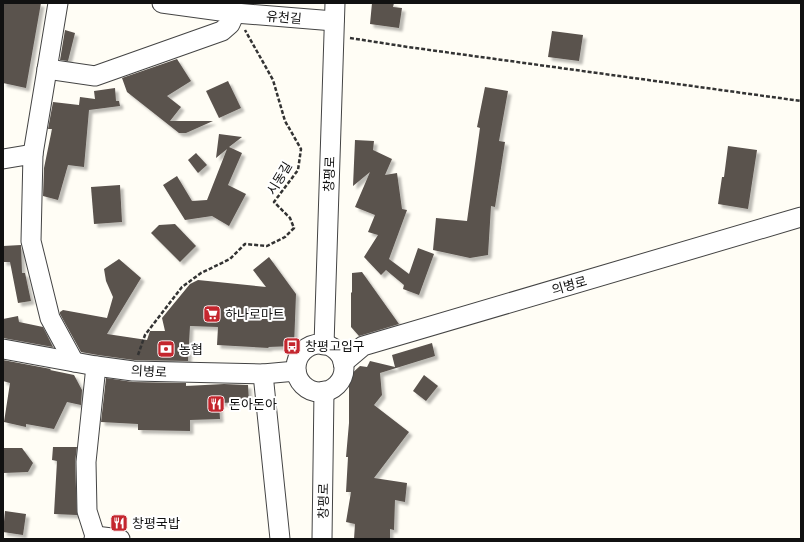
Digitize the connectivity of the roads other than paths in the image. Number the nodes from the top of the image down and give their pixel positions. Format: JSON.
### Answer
{"nodes":[{"id":1,"x":58,"y":3,"type":"edge"},
{"id":2,"x":162,"y":3,"type":"edge"},
{"id":3,"x":235,"y":12,"type":"junction"},
{"id":4,"x":334,"y":20,"type":"edge"},
{"id":5,"x":47,"y":69,"type":"junction"},
{"id":6,"x":33,"y":154,"type":"junction"},
{"id":7,"x":3,"y":159,"type":"edge"},
{"id":8,"x":801,"y":217,"type":"edge"},
{"id":9,"x":324,"y":345,"type":"junction"},
{"id":10,"x":3,"y":349,"type":"edge"},
{"id":11,"x":74,"y":362,"type":"junction"},
{"id":12,"x":343,"y":363,"type":"junction"},
{"id":13,"x":96,"y":366,"type":"junction"},
{"id":14,"x":296,"y":371,"type":"junction"},
{"id":15,"x":263,"y":374,"type":"junction"},
{"id":16,"x":324,"y":391,"type":"junction"},
{"id":17,"x":94,"y":538,"type":"edge"},
{"id":18,"x":120,"y":539,"type":"edge"},
{"id":19,"x":280,"y":539,"type":"edge"},
{"id":20,"x":322,"y":539,"type":"edge"}],
"edges":[{"from":1,"to":5,"type":"street"},
{"from":2,"to":3,"type":"street","name":"유천길"},
{"from":3,"to":4,"type":"street","name":"유천길"},
{"from":3,"to":5,"type":"street"},
{"from":4,"to":9,"type":"street","name":"창평로"},
{"from":5,"to":6,"type":"street"},
{"from":6,"to":7,"type":"street"},
{"from":6,"to":11,"type":"street"},
{"from":8,"to":12,"type":"street","name":"의병로"},
{"from":9,"to":12,"type":"street"},
{"from":9,"to":14,"type":"street"},
{"from":10,"to":11,"type":"street","name":"의병로"},
{"from":11,"to":13,"type":"street","name":"의병로"},
{"from":12,"to":16,"type":"street"},
{"from":13,"to":15,"type":"street","name":"의병로"},
{"from":13,"to":17,"type":"street"},
{"from":14,"to":15,"type":"street","name":"의병로"},
{"from":14,"to":16,"type":"street"},
{"from":15,"to":19,"type":"street"},
{"from":16,"to":20,"type":"street","name":"창평로"},
{"from":17,"to":18,"type":"street"}]}
